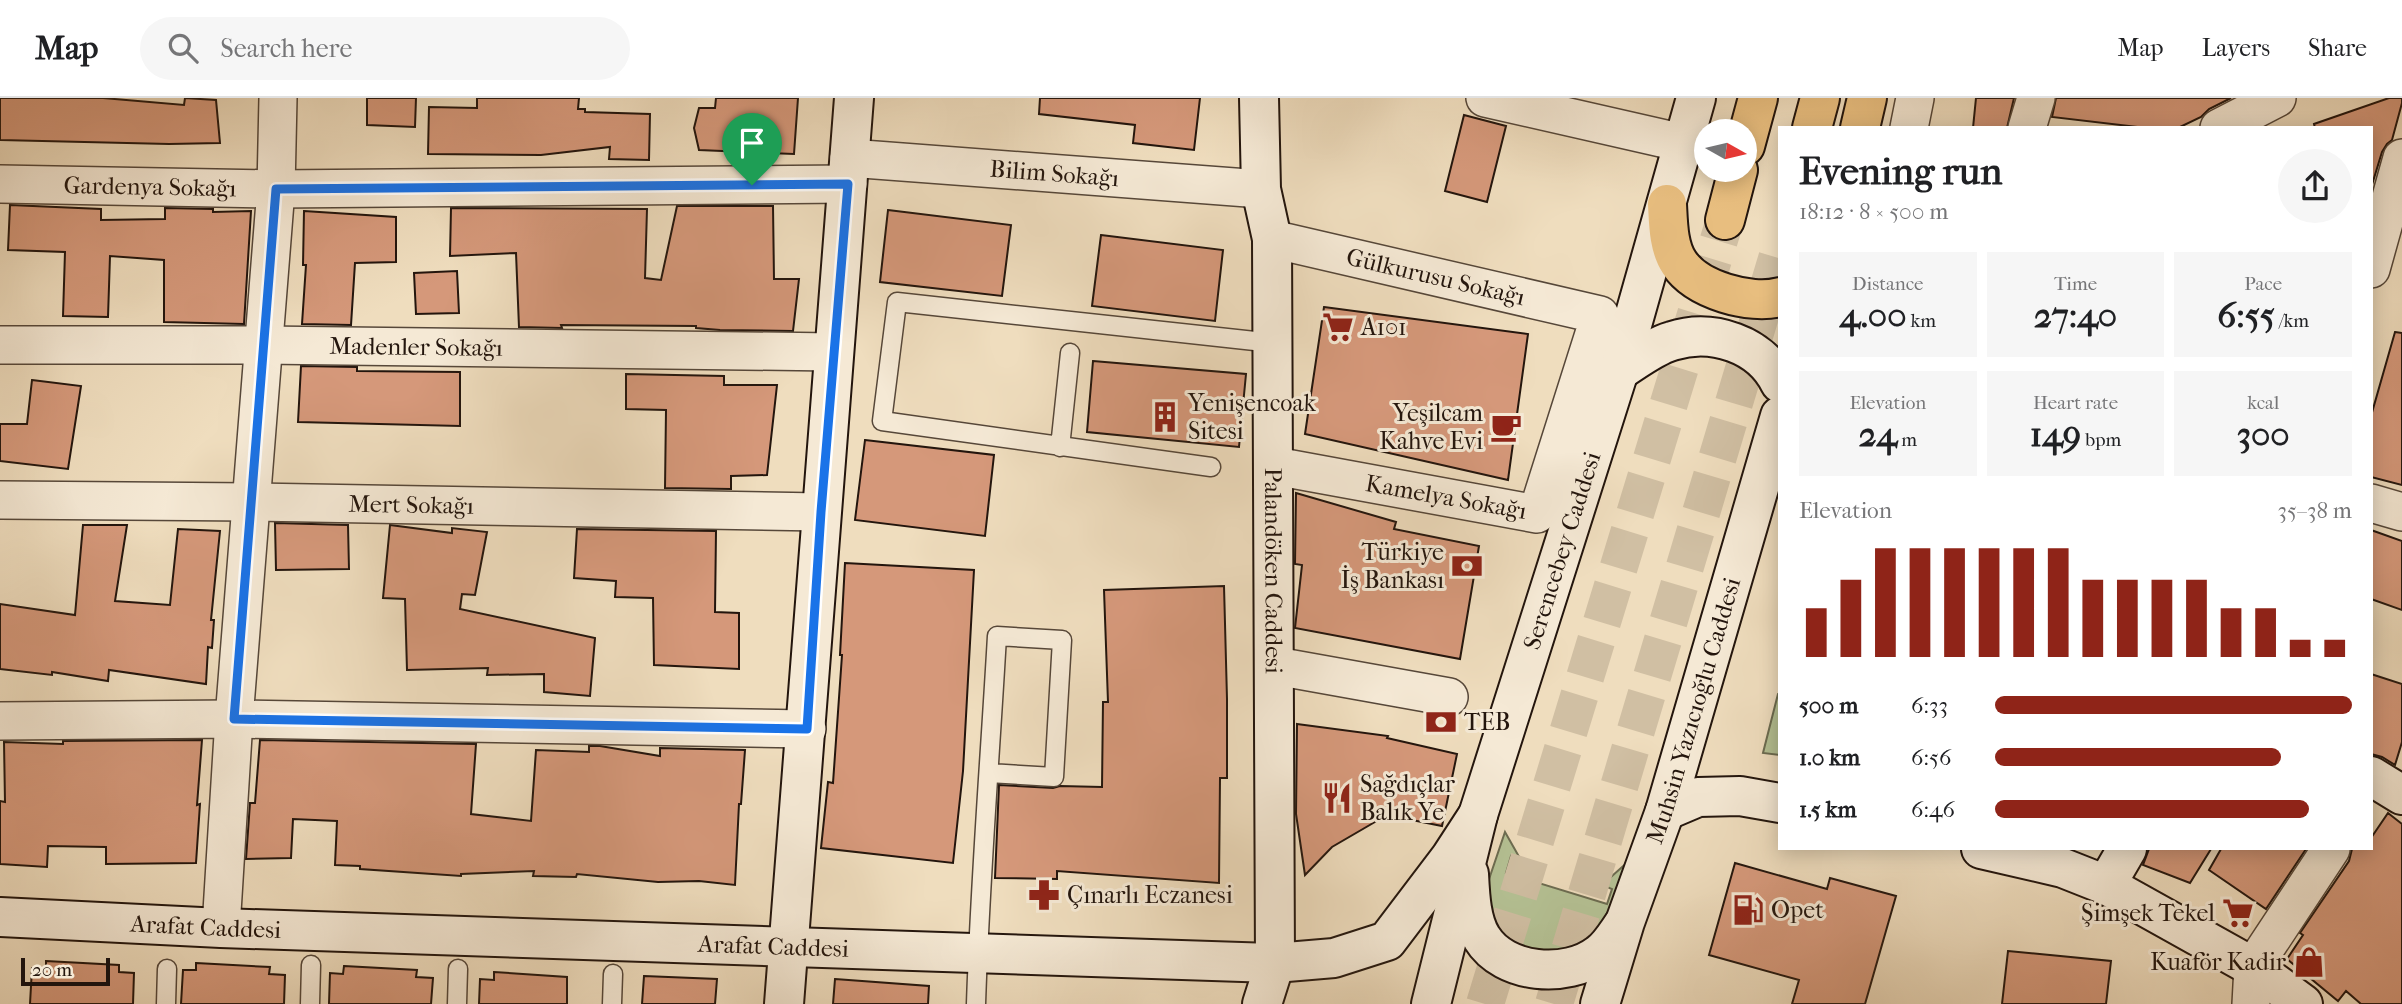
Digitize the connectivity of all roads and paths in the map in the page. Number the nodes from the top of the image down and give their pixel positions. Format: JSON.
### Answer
{"nodes":[{"id":1,"x":278,"y":98,"type":"edge"},
{"id":2,"x":854,"y":98,"type":"edge"},
{"id":3,"x":1259,"y":98,"type":"edge"},
{"id":4,"x":1485,"y":98,"type":"edge"},
{"id":5,"x":1696,"y":98,"type":"edge"},
{"id":6,"x":1758,"y":98,"type":"edge"},
{"id":7,"x":1820,"y":98,"type":"edge"},
{"id":8,"x":1867,"y":98,"type":"edge"},
{"id":9,"x":1915,"y":98,"type":"edge"},
{"id":10,"x":2036,"y":98,"type":"edge"},
{"id":11,"x":2277,"y":98,"type":"edge"},
{"id":12,"x":1752,"y":119,"type":"edge"},
{"id":13,"x":1813,"y":126,"type":"edge"},
{"id":14,"x":1860,"y":126,"type":"edge"},
{"id":15,"x":1909,"y":126,"type":"edge"},
{"id":16,"x":2028,"y":126,"type":"edge"},
{"id":17,"x":2223,"y":126,"type":"edge"},
{"id":18,"x":1683,"y":143,"type":"junction"},
{"id":19,"x":2402,"y":158,"type":"edge"},
{"id":20,"x":848,"y":171,"type":"junction"},
{"id":21,"x":1735,"y":182,"type":"edge"},
{"id":22,"x":0,"y":184,"type":"edge"},
{"id":23,"x":276,"y":189,"type":"junction"},
{"id":24,"x":1261,"y":189,"type":"junction"},
{"id":25,"x":1667,"y":204,"type":"junction"},
{"id":26,"x":1725,"y":220,"type":"tunnel mouth"},
{"id":27,"x":1272,"y":239,"type":"junction"},
{"id":28,"x":2373,"y":262,"type":"edge"},
{"id":29,"x":1778,"y":297,"type":"edge"},
{"id":30,"x":1600,"y":315,"type":"joint"},
{"id":31,"x":1273,"y":343,"type":"junction"},
{"id":32,"x":0,"y":345,"type":"edge"},
{"id":33,"x":262,"y":345,"type":"junction"},
{"id":34,"x":834,"y":352,"type":"junction"},
{"id":35,"x":1070,"y":354,"type":"dead end"},
{"id":36,"x":1619,"y":371,"type":"junction"},
{"id":37,"x":1778,"y":379,"type":"edge"},
{"id":38,"x":1778,"y":423,"type":"edge"},
{"id":39,"x":1059,"y":447,"type":"junction"},
{"id":40,"x":1275,"y":466,"type":"junction"},
{"id":41,"x":1212,"y":467,"type":"dead end"},
{"id":42,"x":0,"y":500,"type":"edge"},
{"id":43,"x":253,"y":502,"type":"junction"},
{"id":44,"x":2373,"y":504,"type":"edge"},
{"id":45,"x":821,"y":512,"type":"junction"},
{"id":46,"x":2402,"y":512,"type":"edge"},
{"id":47,"x":1276,"y":666,"type":"junction"},
{"id":48,"x":1448,"y":697,"type":"dead end"},
{"id":49,"x":234,"y":719,"type":"junction"},
{"id":50,"x":0,"y":721,"type":"edge"},
{"id":51,"x":807,"y":729,"type":"junction"},
{"id":52,"x":989,"y":773,"type":"junction"},
{"id":53,"x":1778,"y":803,"type":"edge"},
{"id":54,"x":1665,"y":811,"type":"junction"},
{"id":55,"x":1478,"y":815,"type":"junction"},
{"id":56,"x":1985,"y":850,"type":"edge"},
{"id":57,"x":2126,"y":850,"type":"edge"},
{"id":58,"x":2331,"y":850,"type":"edge"},
{"id":59,"x":1469,"y":851,"type":"junction"},
{"id":60,"x":2106,"y":885,"type":"junction"},
{"id":61,"x":0,"y":917,"type":"edge"},
{"id":62,"x":1625,"y":922,"type":"junction"},
{"id":63,"x":221,"y":928,"type":"junction"},
{"id":64,"x":787,"y":946,"type":"junction"},
{"id":65,"x":978,"y":953,"type":"junction"},
{"id":66,"x":1275,"y":963,"type":"junction"},
{"id":67,"x":311,"y":965,"type":"dead end"},
{"id":68,"x":2253,"y":967,"type":"junction"},
{"id":69,"x":167,"y":969,"type":"dead end"},
{"id":70,"x":458,"y":969,"type":"dead end"},
{"id":71,"x":613,"y":974,"type":"dead end"},
{"id":72,"x":166,"y":1004,"type":"edge"},
{"id":73,"x":310,"y":1004,"type":"edge"},
{"id":74,"x":457,"y":1004,"type":"edge"},
{"id":75,"x":612,"y":1004,"type":"edge"},
{"id":76,"x":784,"y":1004,"type":"edge"},
{"id":77,"x":976,"y":1004,"type":"edge"},
{"id":78,"x":1264,"y":1004,"type":"edge"},
{"id":79,"x":1431,"y":1004,"type":"edge"},
{"id":80,"x":1600,"y":1004,"type":"edge"},
{"id":81,"x":2251,"y":1004,"type":"edge"},
{"id":82,"x":2303,"y":1004,"type":"edge"}],
"edges":[{"from":1,"to":23,"type":"street"},
{"from":2,"to":20,"type":"street"},
{"from":3,"to":24,"type":"street","name":"Palandöken Caddesi"},
{"from":4,"to":18,"type":"street"},
{"from":5,"to":18,"type":"street","name":"Serencebey Caddesi"},
{"from":6,"to":12,"type":"highway"},
{"from":7,"to":13,"type":"highway"},
{"from":8,"to":14,"type":"highway"},
{"from":9,"to":15,"type":"street"},
{"from":10,"to":16,"type":"street"},
{"from":11,"to":17,"type":"street"},
{"from":18,"to":25,"type":"street","name":"Serencebey Caddesi"},
{"from":19,"to":28,"type":"street"},
{"from":20,"to":23,"type":"street","name":"Gardenya Sokağı"},
{"from":20,"to":24,"type":"street","name":"Bilim Sokağı"},
{"from":20,"to":34,"type":"street"},
{"from":21,"to":26,"type":"highway"},
{"from":22,"to":23,"type":"street","name":"Gardenya Sokağı"},
{"from":23,"to":33,"type":"street"},
{"from":24,"to":27,"type":"street","name":"Palandöken Caddesi"},
{"from":25,"to":29,"type":"highway"},
{"from":25,"to":36,"type":"street","name":"Serencebey Caddesi"},
{"from":27,"to":30,"type":"street","name":"Gülkurusu Sokağı"},
{"from":27,"to":31,"type":"street","name":"Palandöken Caddesi"},
{"from":30,"to":40,"type":"street","name":"Kamelya Sokağı"},
{"from":31,"to":39,"type":"lane"},
{"from":31,"to":40,"type":"street","name":"Palandöken Caddesi"},
{"from":32,"to":33,"type":"street","name":"Madenler Sokağı"},
{"from":33,"to":34,"type":"street","name":"Madenler Sokağı"},
{"from":33,"to":43,"type":"street"},
{"from":34,"to":45,"type":"street"},
{"from":35,"to":39,"type":"lane"},
{"from":36,"to":37,"type":"street"},
{"from":36,"to":55,"type":"street","name":"Serencebey Caddesi"},
{"from":38,"to":54,"type":"street","name":"Muhsin Yazıcıoğlu Caddesi"},
{"from":39,"to":41,"type":"lane"},
{"from":40,"to":47,"type":"street","name":"Palandöken Caddesi"},
{"from":42,"to":43,"type":"street","name":"Mert Sokağı"},
{"from":43,"to":45,"type":"street","name":"Mert Sokağı"},
{"from":43,"to":49,"type":"street"},
{"from":44,"to":46,"type":"street"},
{"from":45,"to":51,"type":"street"},
{"from":47,"to":48,"type":"street"},
{"from":47,"to":66,"type":"street","name":"Palandöken Caddesi"},
{"from":49,"to":50,"type":"street"},
{"from":49,"to":51,"type":"street"},
{"from":49,"to":63,"type":"street"},
{"from":51,"to":64,"type":"street"},
{"from":52,"to":52,"type":"lane"},
{"from":52,"to":65,"type":"lane"},
{"from":53,"to":54,"type":"street"},
{"from":54,"to":62,"type":"street","name":"Muhsin Yazıcıoğlu Caddesi"},
{"from":55,"to":59,"type":"street","name":"Serencebey Caddesi"},
{"from":55,"to":66,"type":"street","name":"Arafat Caddesi"},
{"from":56,"to":60,"type":"street"},
{"from":57,"to":60,"type":"street"},
{"from":58,"to":68,"type":"street"},
{"from":59,"to":62,"type":"street"},
{"from":59,"to":79,"type":"street","name":"Serencebey Caddesi"},
{"from":60,"to":68,"type":"street"},
{"from":61,"to":63,"type":"street","name":"Arafat Caddesi"},
{"from":62,"to":80,"type":"street","name":"Muhsin Yazıcıoğlu Caddesi"},
{"from":63,"to":64,"type":"street","name":"Arafat Caddesi"},
{"from":64,"to":65,"type":"street","name":"Arafat Caddesi"},
{"from":64,"to":76,"type":"street"},
{"from":65,"to":66,"type":"street","name":"Arafat Caddesi"},
{"from":65,"to":77,"type":"lane"},
{"from":66,"to":78,"type":"street","name":"Palandöken Caddesi"},
{"from":67,"to":73,"type":"lane"},
{"from":68,"to":81,"type":"street"},
{"from":68,"to":82,"type":"street"},
{"from":69,"to":72,"type":"lane"},
{"from":70,"to":74,"type":"lane"},
{"from":71,"to":75,"type":"lane"}]}
